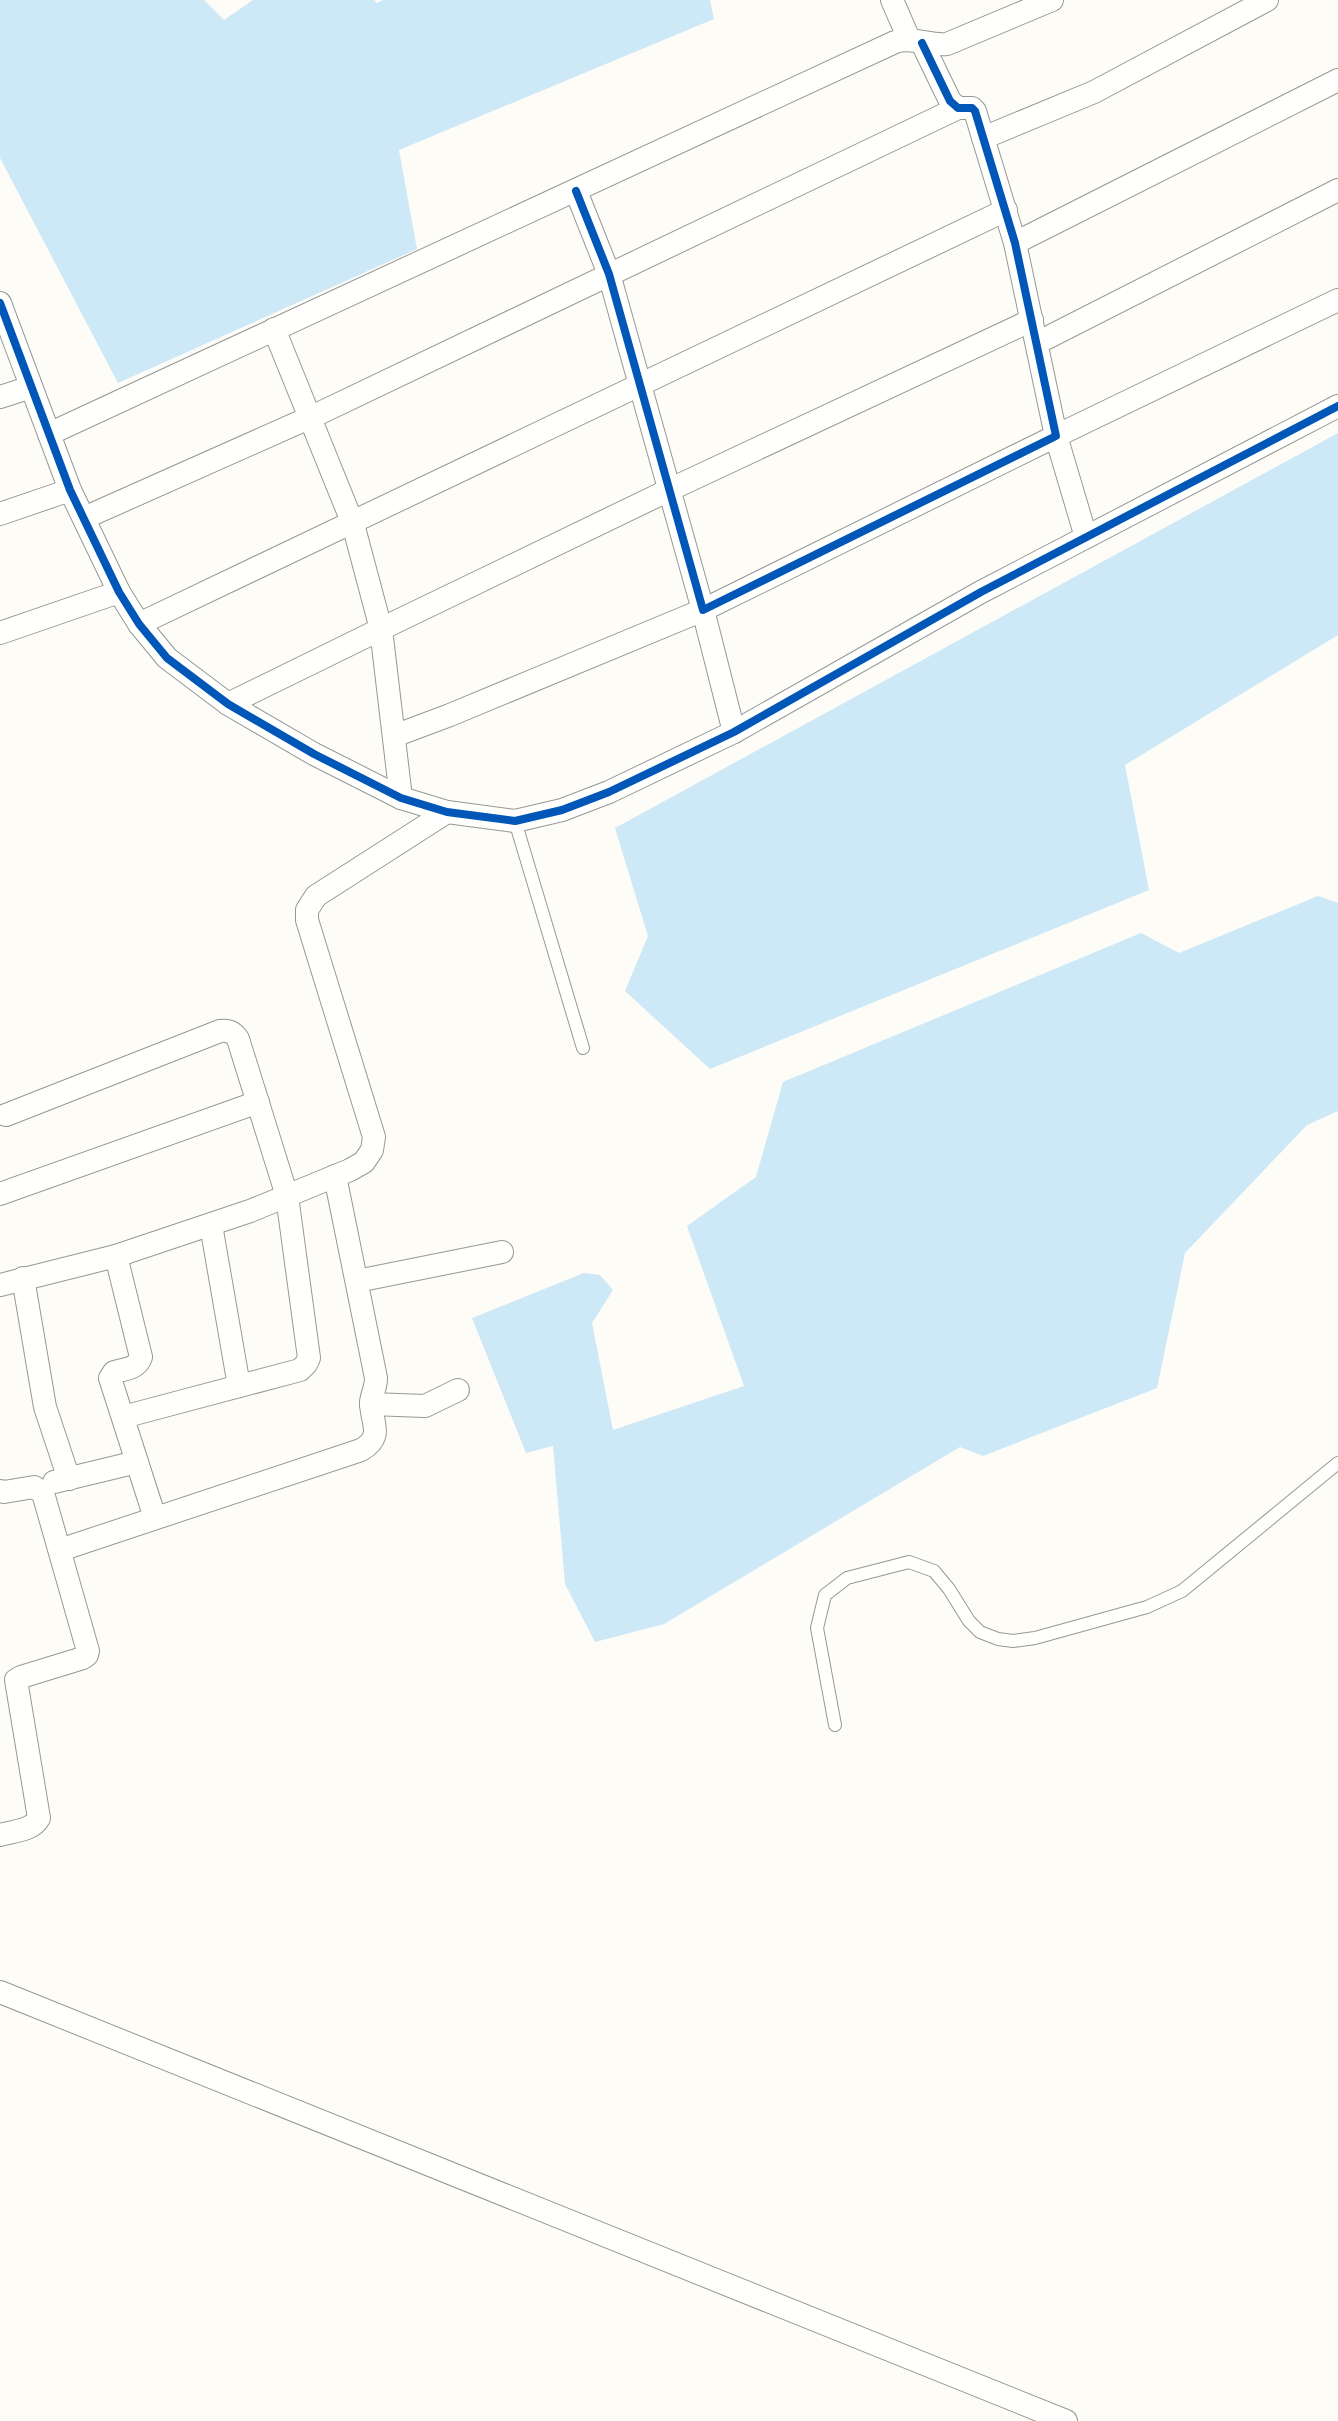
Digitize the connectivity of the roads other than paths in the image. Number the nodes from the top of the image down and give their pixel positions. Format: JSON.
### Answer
{"nodes":[{"id":1,"x":892,"y":0,"type":"edge"},
{"id":2,"x":1052,"y":0,"type":"edge"},
{"id":3,"x":1267,"y":0,"type":"edge"},
{"id":4,"x":916,"y":41,"type":"junction"},
{"id":5,"x":1338,"y":80,"type":"edge"},
{"id":6,"x":958,"y":108,"type":"junction"},
{"id":7,"x":983,"y":138,"type":"junction"},
{"id":8,"x":1338,"y":190,"type":"edge"},
{"id":9,"x":576,"y":191,"type":"junction"},
{"id":10,"x":1006,"y":210,"type":"junction"},
{"id":11,"x":1015,"y":243,"type":"junction"},
{"id":12,"x":609,"y":274,"type":"junction"},
{"id":13,"x":1338,"y":300,"type":"edge"},
{"id":14,"x":0,"y":303,"type":"edge"},
{"id":15,"x":1032,"y":320,"type":"junction"},
{"id":16,"x":274,"y":329,"type":"junction"},
{"id":17,"x":1037,"y":343,"type":"junction"},
{"id":18,"x":640,"y":384,"type":"junction"},
{"id":19,"x":31,"y":387,"type":"junction"},
{"id":20,"x":0,"y":397,"type":"edge"},
{"id":21,"x":1338,"y":406,"type":"edge"},
{"id":22,"x":310,"y":417,"type":"junction"},
{"id":23,"x":49,"y":435,"type":"junction"},
{"id":24,"x":1056,"y":436,"type":"junction"},
{"id":25,"x":70,"y":490,"type":"junction"},
{"id":26,"x":669,"y":490,"type":"junction"},
{"id":27,"x":0,"y":514,"type":"edge"},
{"id":28,"x":84,"y":518,"type":"junction"},
{"id":29,"x":353,"y":524,"type":"junction"},
{"id":30,"x":1086,"y":537,"type":"junction"},
{"id":31,"x":119,"y":592,"type":"junction"},
{"id":32,"x":703,"y":610,"type":"junction"},
{"id":33,"x":139,"y":624,"type":"junction"},
{"id":34,"x":381,"y":629,"type":"junction"},
{"id":35,"x":0,"y":633,"type":"edge"},
{"id":36,"x":228,"y":704,"type":"junction"},
{"id":37,"x":734,"y":732,"type":"junction"},
{"id":38,"x":394,"y":736,"type":"junction"},
{"id":39,"x":402,"y":798,"type":"junction"},
{"id":40,"x":447,"y":812,"type":"junction"},
{"id":41,"x":515,"y":821,"type":"junction"},
{"id":42,"x":583,"y":1048,"type":"dead end"},
{"id":43,"x":258,"y":1102,"type":"junction"},
{"id":44,"x":6,"y":1116,"type":"dead end"},
{"id":45,"x":335,"y":1176,"type":"junction"},
{"id":46,"x":0,"y":1194,"type":"edge"},
{"id":47,"x":287,"y":1196,"type":"junction"},
{"id":48,"x":210,"y":1225,"type":"junction"},
{"id":49,"x":502,"y":1252,"type":"dead end"},
{"id":50,"x":116,"y":1256,"type":"junction"},
{"id":51,"x":23,"y":1278,"type":"junction"},
{"id":52,"x":357,"y":1281,"type":"junction"},
{"id":53,"x":0,"y":1285,"type":"edge"},
{"id":54,"x":239,"y":1386,"type":"junction"},
{"id":55,"x":458,"y":1390,"type":"dead end"},
{"id":56,"x":371,"y":1404,"type":"junction"},
{"id":57,"x":123,"y":1417,"type":"junction"},
{"id":58,"x":137,"y":1462,"type":"junction"},
{"id":59,"x":1338,"y":1463,"type":"edge"},
{"id":60,"x":69,"y":1479,"type":"junction"},
{"id":61,"x":34,"y":1487,"type":"junction"},
{"id":62,"x":0,"y":1491,"type":"edge"},
{"id":63,"x":155,"y":1518,"type":"junction"},
{"id":64,"x":60,"y":1550,"type":"junction"},
{"id":65,"x":835,"y":1725,"type":"dead end"},
{"id":66,"x":0,"y":1835,"type":"edge"},
{"id":67,"x":0,"y":1992,"type":"edge"},
{"id":68,"x":1066,"y":2421,"type":"edge"}],
"edges":[{"from":1,"to":4,"type":"street"},
{"from":2,"to":4,"type":"street"},
{"from":3,"to":7,"type":"street"},
{"from":4,"to":6,"type":"street"},
{"from":4,"to":9,"type":"street"},
{"from":5,"to":11,"type":"street"},
{"from":6,"to":7,"type":"street"},
{"from":6,"to":12,"type":"street"},
{"from":7,"to":10,"type":"street"},
{"from":8,"to":17,"type":"street"},
{"from":9,"to":12,"type":"street"},
{"from":9,"to":16,"type":"street"},
{"from":10,"to":11,"type":"street"},
{"from":10,"to":18,"type":"street"},
{"from":11,"to":15,"type":"street"},
{"from":12,"to":18,"type":"street"},
{"from":12,"to":22,"type":"street"},
{"from":13,"to":24,"type":"street"},
{"from":14,"to":19,"type":"street"},
{"from":15,"to":17,"type":"street"},
{"from":15,"to":26,"type":"street"},
{"from":16,"to":22,"type":"street"},
{"from":16,"to":23,"type":"street"},
{"from":17,"to":24,"type":"street"},
{"from":18,"to":26,"type":"street"},
{"from":18,"to":29,"type":"street"},
{"from":19,"to":20,"type":"street"},
{"from":19,"to":23,"type":"street"},
{"from":21,"to":30,"type":"street"},
{"from":22,"to":28,"type":"street"},
{"from":22,"to":29,"type":"street"},
{"from":23,"to":25,"type":"street"},
{"from":24,"to":30,"type":"street"},
{"from":24,"to":32,"type":"street"},
{"from":25,"to":27,"type":"street"},
{"from":25,"to":28,"type":"street"},
{"from":26,"to":32,"type":"street"},
{"from":26,"to":34,"type":"street"},
{"from":28,"to":31,"type":"street"},
{"from":29,"to":33,"type":"street"},
{"from":29,"to":34,"type":"street"},
{"from":30,"to":37,"type":"street"},
{"from":31,"to":33,"type":"street"},
{"from":31,"to":35,"type":"street"},
{"from":32,"to":37,"type":"street"},
{"from":32,"to":38,"type":"street"},
{"from":33,"to":36,"type":"street"},
{"from":34,"to":36,"type":"street"},
{"from":34,"to":38,"type":"street"},
{"from":36,"to":39,"type":"street"},
{"from":37,"to":41,"type":"street"},
{"from":38,"to":39,"type":"street"},
{"from":39,"to":40,"type":"street"},
{"from":40,"to":41,"type":"street"},
{"from":40,"to":45,"type":"street"},
{"from":41,"to":42,"type":"lane"},
{"from":43,"to":44,"type":"street"},
{"from":43,"to":46,"type":"street"},
{"from":43,"to":47,"type":"street"},
{"from":45,"to":47,"type":"street"},
{"from":45,"to":52,"type":"street"},
{"from":47,"to":48,"type":"street"},
{"from":47,"to":54,"type":"street"},
{"from":48,"to":50,"type":"street"},
{"from":48,"to":54,"type":"street"},
{"from":49,"to":52,"type":"street"},
{"from":50,"to":51,"type":"street"},
{"from":50,"to":57,"type":"street"},
{"from":51,"to":53,"type":"street"},
{"from":51,"to":60,"type":"street"},
{"from":52,"to":56,"type":"street"},
{"from":54,"to":57,"type":"street"},
{"from":55,"to":56,"type":"street"},
{"from":56,"to":63,"type":"street"},
{"from":57,"to":58,"type":"street"},
{"from":58,"to":60,"type":"street"},
{"from":58,"to":63,"type":"street"},
{"from":59,"to":65,"type":"lane"},
{"from":60,"to":61,"type":"street"},
{"from":61,"to":62,"type":"street"},
{"from":61,"to":64,"type":"street"},
{"from":63,"to":64,"type":"street"},
{"from":64,"to":66,"type":"street"},
{"from":67,"to":68,"type":"street"}]}
